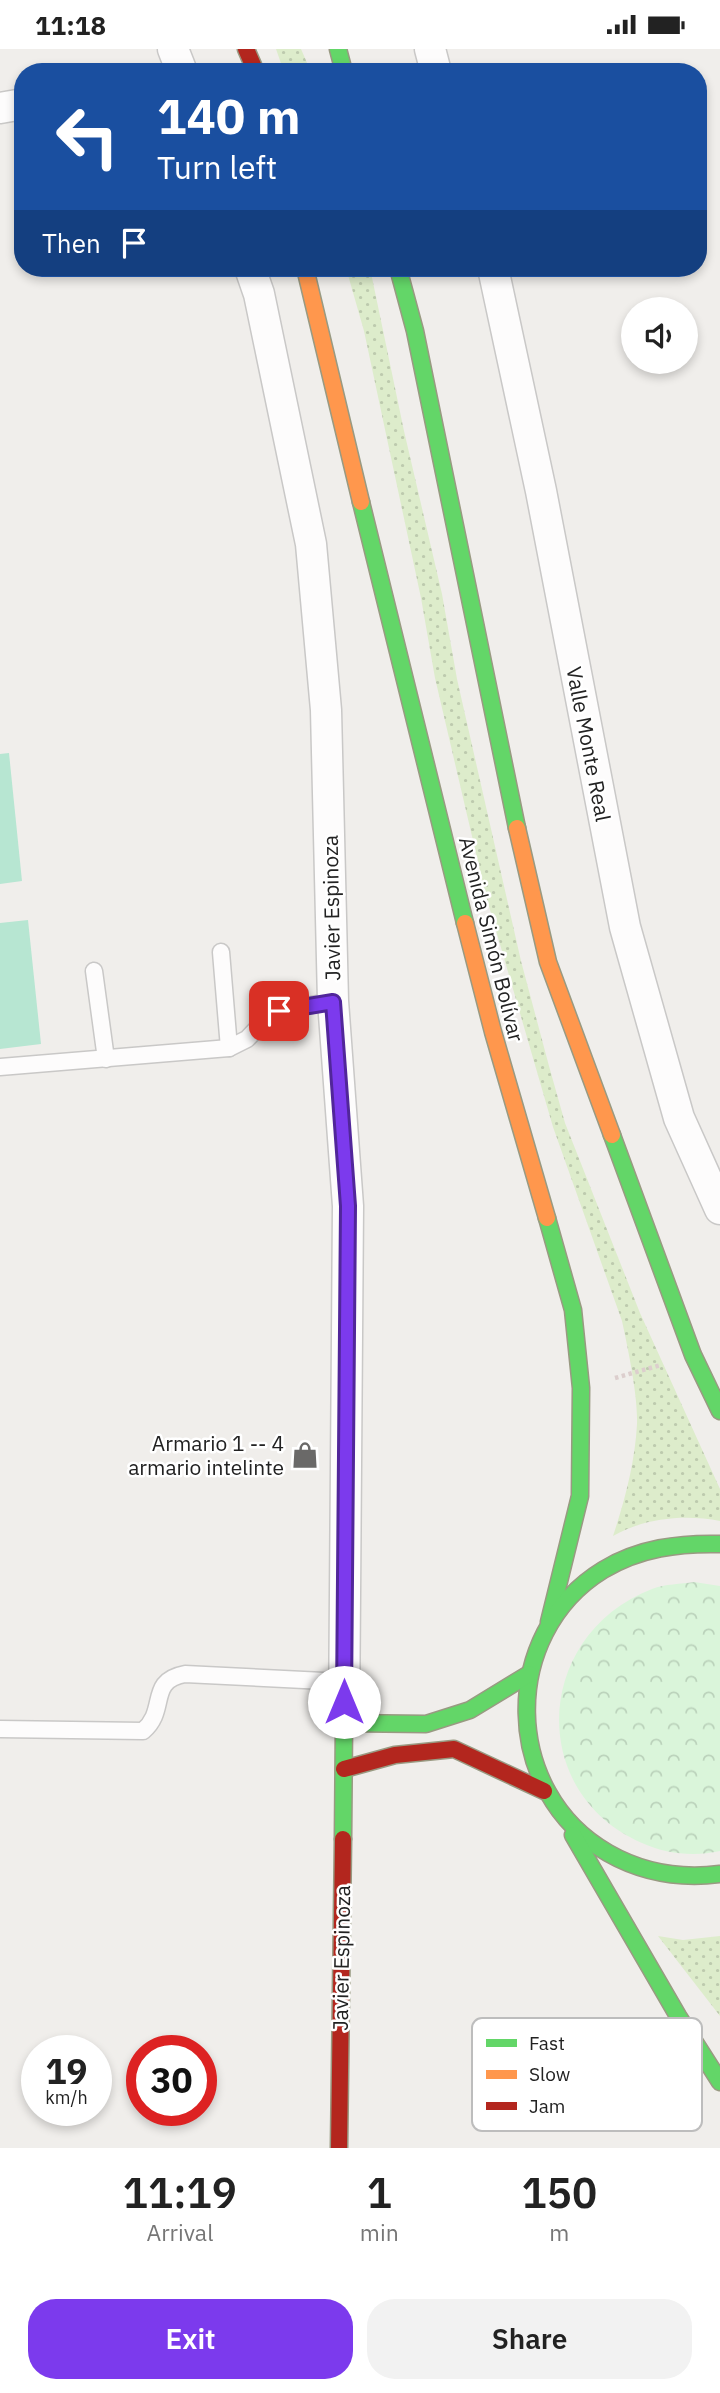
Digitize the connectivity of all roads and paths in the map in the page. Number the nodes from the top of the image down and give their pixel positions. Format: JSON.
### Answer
{"nodes":[{"id":1,"x":253,"y":277,"type":"edge"},
{"id":2,"x":307,"y":277,"type":"edge"},
{"id":3,"x":400,"y":277,"type":"edge"},
{"id":4,"x":495,"y":277,"type":"edge"},
{"id":5,"x":221,"y":952,"type":"dead end"},
{"id":6,"x":94,"y":971,"type":"dead end"},
{"id":7,"x":333,"y":1002,"type":"junction"},
{"id":8,"x":229,"y":1048,"type":"junction"},
{"id":9,"x":106,"y":1059,"type":"junction"},
{"id":10,"x":0,"y":1067,"type":"edge"},
{"id":11,"x":720,"y":1209,"type":"edge"},
{"id":12,"x":693,"y":1355,"type":"junction"},
{"id":13,"x":581,"y":1388,"type":"junction"},
{"id":14,"x":720,"y":1411,"type":"edge"},
{"id":15,"x":720,"y":1544,"type":"edge"},
{"id":16,"x":549,"y":1622,"type":"junction"},
{"id":17,"x":529,"y":1674,"type":"junction"},
{"id":18,"x":344,"y":1682,"type":"junction"},
{"id":19,"x":344,"y":1723,"type":"junction"},
{"id":20,"x":0,"y":1729,"type":"edge"},
{"id":21,"x":344,"y":1769,"type":"junction"},
{"id":22,"x":544,"y":1791,"type":"junction"},
{"id":23,"x":564,"y":1818,"type":"junction"},
{"id":24,"x":720,"y":1874,"type":"edge"},
{"id":25,"x":679,"y":2018,"type":"edge"},
{"id":26,"x":702,"y":2054,"type":"edge"},
{"id":27,"x":720,"y":2082,"type":"edge"},
{"id":28,"x":339,"y":2148,"type":"edge"}],
"edges":[{"from":1,"to":7,"type":"street","name":"Javier Espinoza"},
{"from":2,"to":13,"type":"main road","name":"Avenida Simón Bolívar"},
{"from":3,"to":12,"type":"main road"},
{"from":4,"to":11,"type":"street","name":"Valle Monte Real"},
{"from":5,"to":8,"type":"lane"},
{"from":6,"to":9,"type":"lane"},
{"from":7,"to":8,"type":"lane"},
{"from":7,"to":18,"type":"street","name":"Javier Espinoza"},
{"from":8,"to":9,"type":"lane"},
{"from":9,"to":10,"type":"lane"},
{"from":12,"to":13,"type":"path"},
{"from":12,"to":14,"type":"main road"},
{"from":13,"to":16,"type":"main road","name":"Avenida Simón Bolívar"},
{"from":15,"to":16,"type":"main road","name":"Avenida Simón Bolívar"},
{"from":16,"to":17,"type":"main road","name":"Avenida Simón Bolívar"},
{"from":17,"to":19,"type":"main road"},
{"from":17,"to":22,"type":"main road","name":"Avenida Simón Bolívar"},
{"from":18,"to":19,"type":"street","name":"Javier Espinoza"},
{"from":18,"to":20,"type":"lane"},
{"from":19,"to":21,"type":"main road","name":"Javier Espinoza"},
{"from":21,"to":22,"type":"main road"},
{"from":21,"to":28,"type":"main road","name":"Javier Espinoza"},
{"from":22,"to":23,"type":"main road","name":"Avenida Simón Bolívar"},
{"from":23,"to":24,"type":"main road","name":"Avenida Simón Bolívar"},
{"from":23,"to":25,"type":"main road","name":"Avenida Simón Bolívar"},
{"from":26,"to":27,"type":"main road","name":"Avenida Simón Bolívar"}]}
